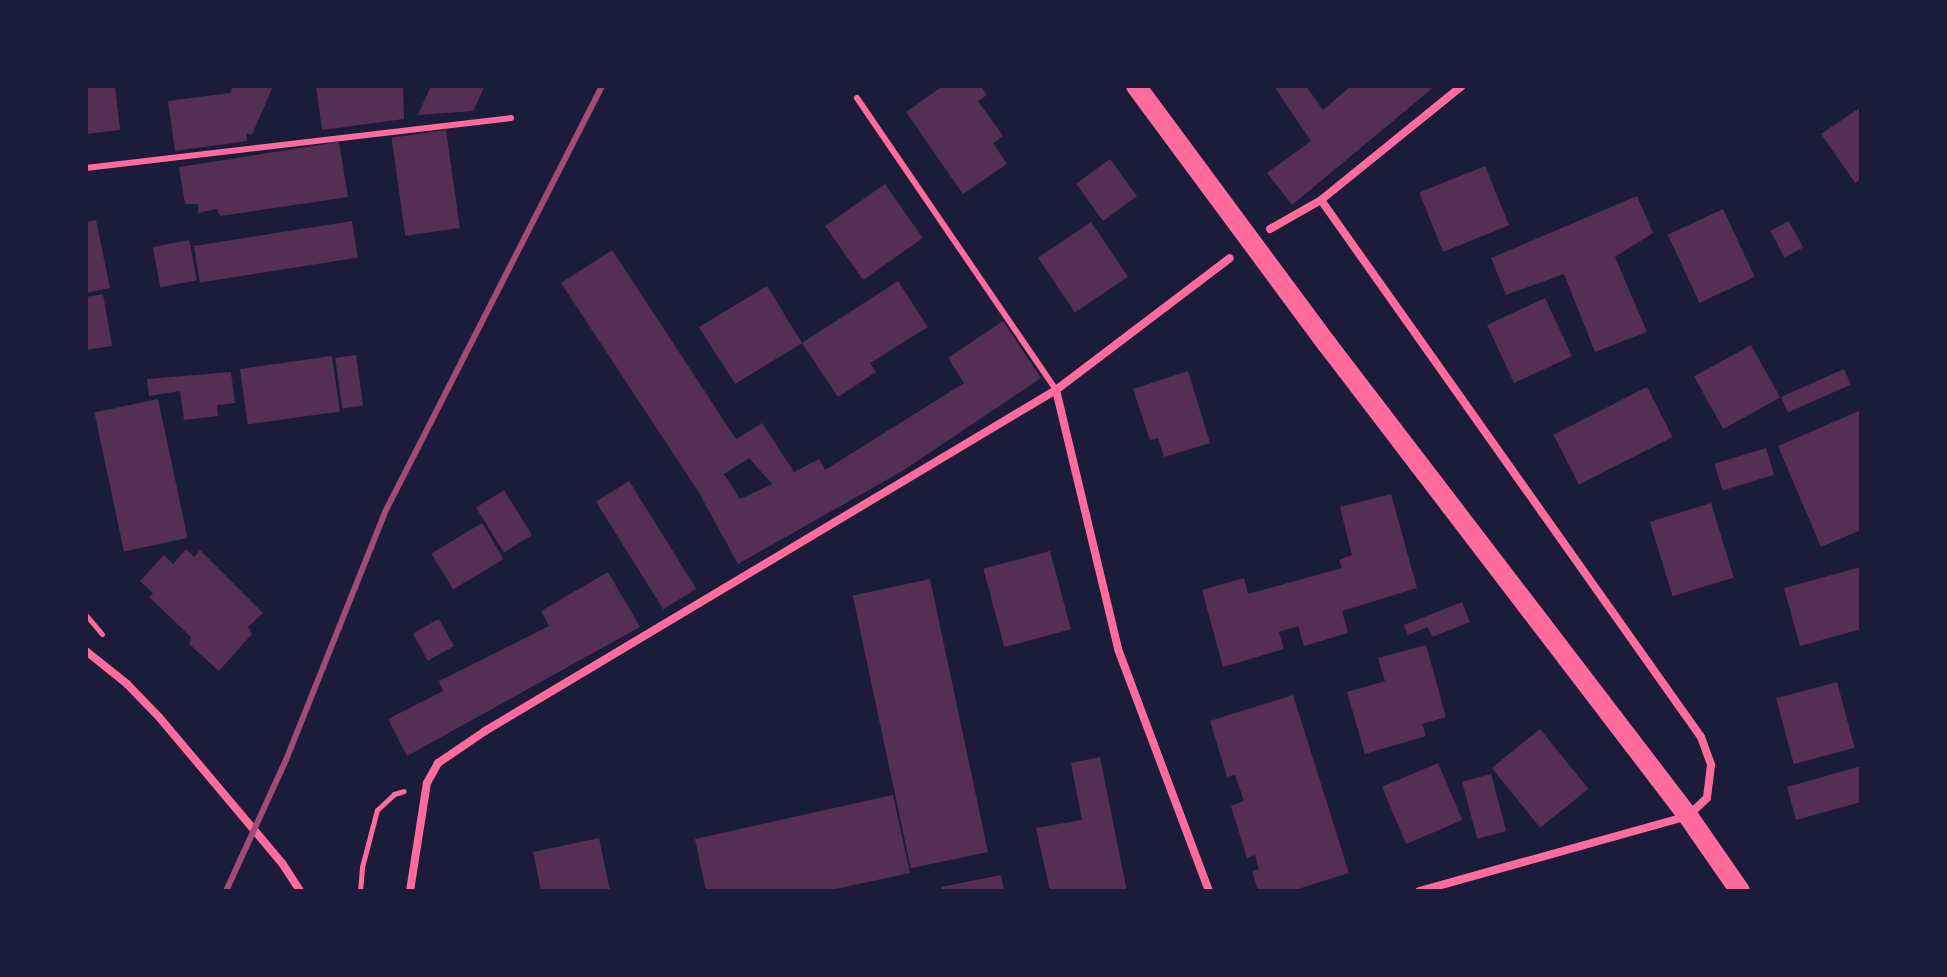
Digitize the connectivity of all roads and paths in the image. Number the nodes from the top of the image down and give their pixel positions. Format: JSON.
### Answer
{"nodes":[{"id":1,"x":1136,"y":86,"type":"edge"},
{"id":2,"x":1462,"y":86,"type":"edge"},
{"id":3,"x":857,"y":98,"type":"dead end"},
{"id":4,"x":511,"y":118,"type":"dead end"},
{"id":5,"x":86,"y":168,"type":"edge"},
{"id":6,"x":1321,"y":200,"type":"junction"},
{"id":7,"x":1270,"y":229,"type":"dead end"},
{"id":8,"x":1230,"y":258,"type":"dead end"},
{"id":9,"x":1056,"y":390,"type":"junction"},
{"id":10,"x":86,"y":651,"type":"edge"},
{"id":11,"x":427,"y":783,"type":"junction"},
{"id":12,"x":1688,"y":816,"type":"junction"},
{"id":13,"x":300,"y":891,"type":"edge"},
{"id":14,"x":360,"y":891,"type":"edge"},
{"id":15,"x":410,"y":891,"type":"edge"},
{"id":16,"x":1209,"y":891,"type":"edge"},
{"id":17,"x":1419,"y":891,"type":"edge"},
{"id":18,"x":1740,"y":891,"type":"edge"}],
"edges":[{"from":1,"to":12,"type":"main road"},
{"from":2,"to":6,"type":"street"},
{"from":3,"to":9,"type":"lane"},
{"from":4,"to":5,"type":"lane"},
{"from":6,"to":7,"type":"street"},
{"from":6,"to":12,"type":"street"},
{"from":8,"to":9,"type":"street"},
{"from":9,"to":11,"type":"street"},
{"from":9,"to":16,"type":"street"},
{"from":10,"to":13,"type":"street"},
{"from":11,"to":14,"type":"path"},
{"from":11,"to":15,"type":"street"},
{"from":12,"to":17,"type":"street"},
{"from":12,"to":18,"type":"main road"}]}
